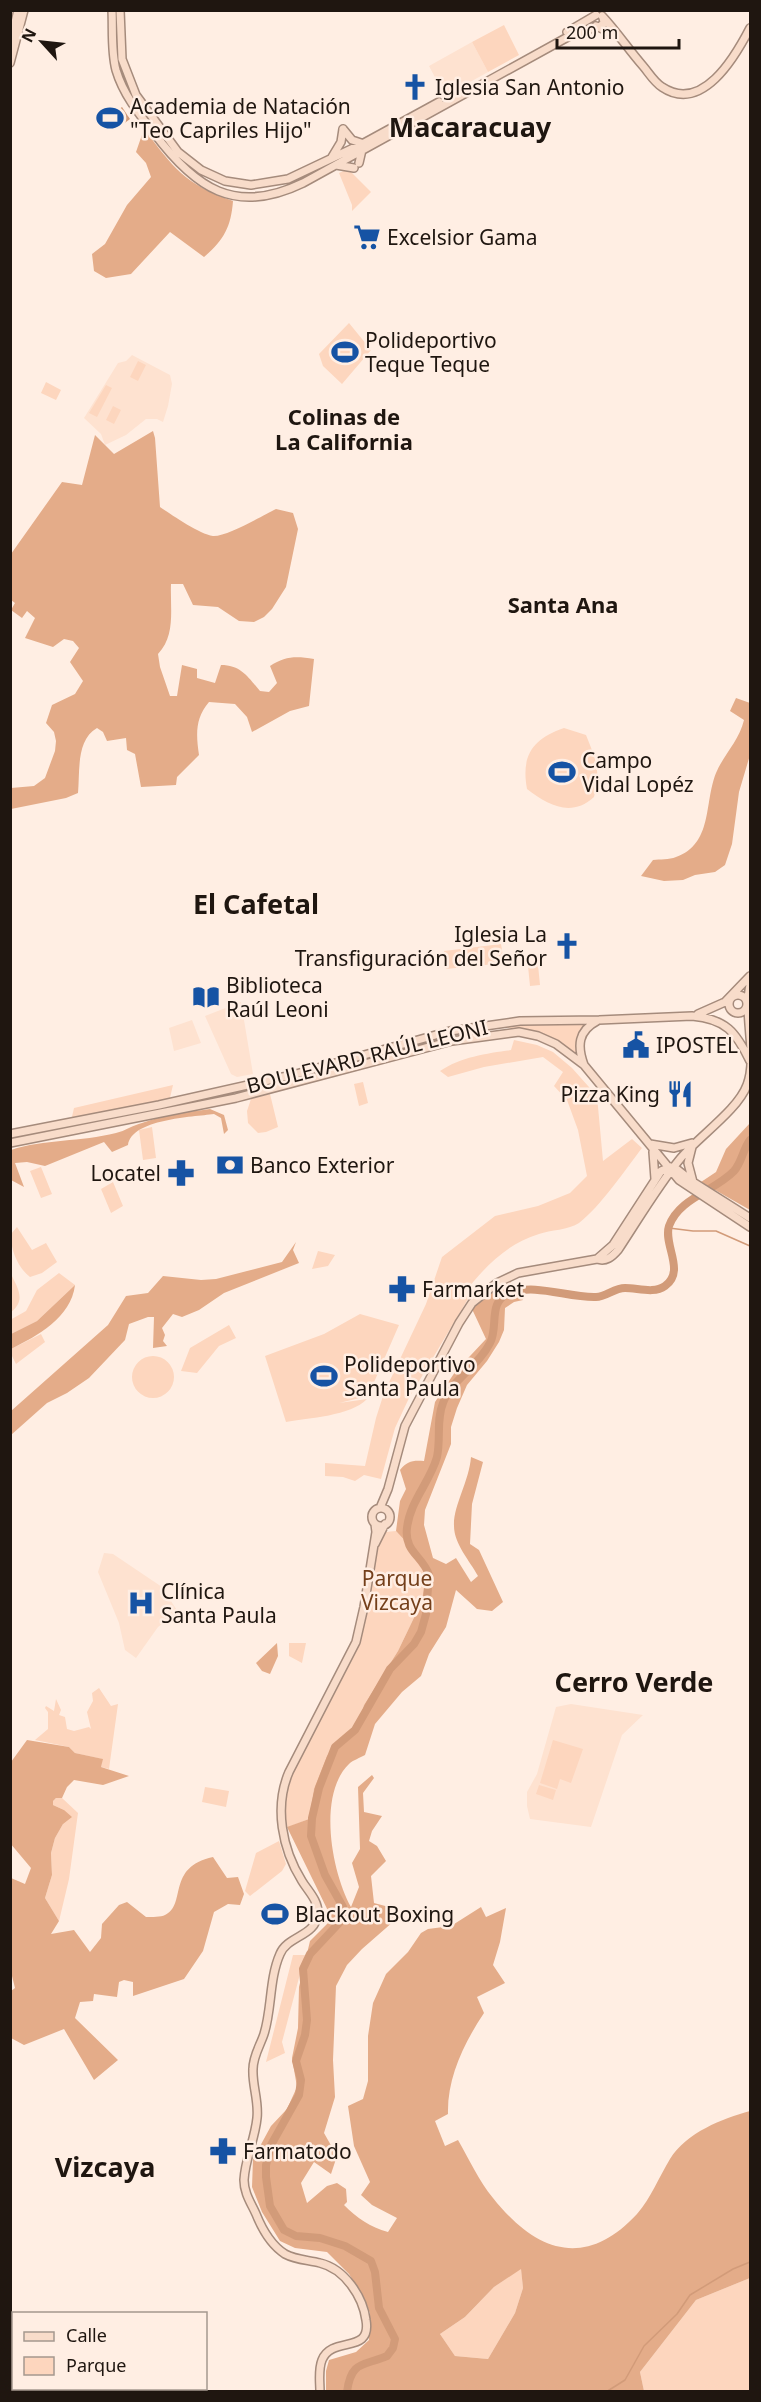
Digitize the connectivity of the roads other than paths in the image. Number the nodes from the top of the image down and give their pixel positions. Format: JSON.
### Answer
{"nodes":[{"id":1,"x":18,"y":10,"type":"edge"},
{"id":2,"x":24,"y":10,"type":"edge"},
{"id":3,"x":30,"y":10,"type":"edge"},
{"id":4,"x":112,"y":10,"type":"edge"},
{"id":5,"x":120,"y":10,"type":"edge"},
{"id":6,"x":588,"y":10,"type":"edge"},
{"id":7,"x":600,"y":16,"type":"junction"},
{"id":8,"x":22,"y":21,"type":"junction"},
{"id":9,"x":581,"y":24,"type":"junction"},
{"id":10,"x":597,"y":26,"type":"junction"},
{"id":11,"x":750,"y":28,"type":"edge"},
{"id":12,"x":618,"y":36,"type":"junction"},
{"id":13,"x":10,"y":43,"type":"edge"},
{"id":14,"x":10,"y":63,"type":"edge"},
{"id":15,"x":363,"y":146,"type":"junction"},
{"id":16,"x":333,"y":162,"type":"junction"},
{"id":17,"x":750,"y":976,"type":"edge"},
{"id":18,"x":750,"y":985,"type":"edge"},
{"id":19,"x":732,"y":997,"type":"junction"},
{"id":20,"x":748,"y":1004,"type":"junction"},
{"id":21,"x":692,"y":1016,"type":"junction"},
{"id":22,"x":599,"y":1020,"type":"junction"},
{"id":23,"x":750,"y":1061,"type":"edge"},
{"id":24,"x":584,"y":1065,"type":"junction"},
{"id":25,"x":10,"y":1134,"type":"edge"},
{"id":26,"x":696,"y":1140,"type":"junction"},
{"id":27,"x":10,"y":1143,"type":"edge"},
{"id":28,"x":650,"y":1144,"type":"junction"},
{"id":29,"x":670,"y":1168,"type":"junction"},
{"id":30,"x":689,"y":1185,"type":"junction"},
{"id":31,"x":648,"y":1190,"type":"junction"},
{"id":32,"x":657,"y":1193,"type":"junction"},
{"id":33,"x":731,"y":1211,"type":"junction"},
{"id":34,"x":750,"y":1218,"type":"edge"},
{"id":35,"x":750,"y":1227,"type":"edge"},
{"id":36,"x":597,"y":1259,"type":"junction"},
{"id":37,"x":388,"y":1490,"type":"junction"},
{"id":38,"x":380,"y":1508,"type":"junction"},
{"id":39,"x":388,"y":1512,"type":"junction"},
{"id":40,"x":375,"y":1524,"type":"junction"},
{"id":41,"x":385,"y":1524,"type":"junction"},
{"id":42,"x":374,"y":1546,"type":"junction"},
{"id":43,"x":320,"y":2391,"type":"edge"}],
"edges":[{"from":1,"to":13,"type":"street"},
{"from":2,"to":8,"type":"street"},
{"from":3,"to":8,"type":"street"},
{"from":4,"to":16,"type":"street"},
{"from":5,"to":16,"type":"street"},
{"from":6,"to":9,"type":"street"},
{"from":7,"to":9,"type":"street"},
{"from":7,"to":10,"type":"street"},
{"from":7,"to":12,"type":"street"},
{"from":8,"to":14,"type":"street"},
{"from":9,"to":15,"type":"street"},
{"from":10,"to":12,"type":"street"},
{"from":10,"to":15,"type":"street"},
{"from":11,"to":12,"type":"street"},
{"from":15,"to":16,"type":"street"},
{"from":15,"to":16,"type":"street"},
{"from":15,"to":16,"type":"street"},
{"from":17,"to":19,"type":"street"},
{"from":18,"to":20,"type":"street"},
{"from":19,"to":20,"type":"street"},
{"from":19,"to":20,"type":"street"},
{"from":19,"to":21,"type":"street"},
{"from":20,"to":23,"type":"street"},
{"from":21,"to":22,"type":"street","name":"BOULEVARD RAÚL LEONI"},
{"from":21,"to":23,"type":"street","name":"BOULEVARD RAÚL LEONI"},
{"from":22,"to":24,"type":"street"},
{"from":22,"to":25,"type":"street","name":"BOULEVARD RAÚL LEONI"},
{"from":23,"to":26,"type":"street"},
{"from":24,"to":27,"type":"street","name":"BOULEVARD RAÚL LEONI"},
{"from":24,"to":28,"type":"street","name":"BOULEVARD RAÚL LEONI"},
{"from":26,"to":28,"type":"street"},
{"from":26,"to":29,"type":"street"},
{"from":26,"to":30,"type":"street"},
{"from":28,"to":29,"type":"street","name":"BOULEVARD RAÚL LEONI"},
{"from":28,"to":31,"type":"street"},
{"from":29,"to":30,"type":"street","name":"BOULEVARD RAÚL LEONI"},
{"from":29,"to":31,"type":"street"},
{"from":29,"to":32,"type":"street"},
{"from":30,"to":32,"type":"street"},
{"from":30,"to":33,"type":"street","name":"BOULEVARD RAÚL LEONI"},
{"from":31,"to":36,"type":"street"},
{"from":32,"to":36,"type":"street"},
{"from":33,"to":34,"type":"street"},
{"from":33,"to":35,"type":"street"},
{"from":36,"to":37,"type":"street"},
{"from":37,"to":38,"type":"street"},
{"from":37,"to":39,"type":"street"},
{"from":38,"to":39,"type":"street"},
{"from":38,"to":40,"type":"street"},
{"from":39,"to":41,"type":"street"},
{"from":40,"to":41,"type":"street"},
{"from":40,"to":42,"type":"street"},
{"from":41,"to":42,"type":"street"},
{"from":42,"to":43,"type":"street"}]}
